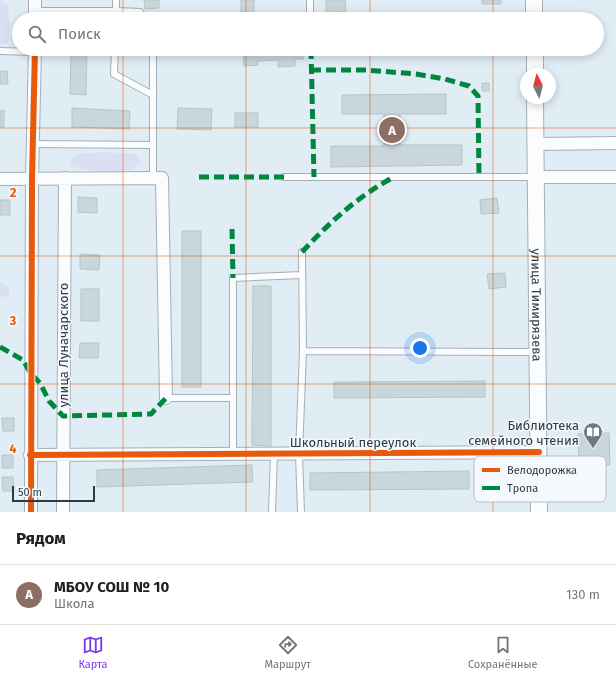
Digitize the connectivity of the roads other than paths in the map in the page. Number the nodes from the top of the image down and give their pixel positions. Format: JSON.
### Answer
{"nodes":[{"id":1,"x":116,"y":0,"type":"edge"},
{"id":2,"x":310,"y":0,"type":"edge"},
{"id":3,"x":534,"y":0,"type":"edge"},
{"id":4,"x":35,"y":10,"type":"edge"},
{"id":5,"x":116,"y":12,"type":"junction"},
{"id":6,"x":140,"y":12,"type":"edge"},
{"id":7,"x":310,"y":12,"type":"edge"},
{"id":8,"x":534,"y":12,"type":"edge"},
{"id":9,"x":12,"y":51,"type":"edge"},
{"id":10,"x":0,"y":52,"type":"edge"},
{"id":11,"x":35,"y":56,"type":"edge"},
{"id":12,"x":115,"y":56,"type":"edge"},
{"id":13,"x":153,"y":56,"type":"edge"},
{"id":14,"x":535,"y":56,"type":"edge"},
{"id":15,"x":535,"y":68,"type":"edge"},
{"id":16,"x":153,"y":95,"type":"junction"},
{"id":17,"x":536,"y":104,"type":"edge"},
{"id":18,"x":616,"y":143,"type":"edge"},
{"id":19,"x":33,"y":144,"type":"junction"},
{"id":20,"x":536,"y":144,"type":"junction"},
{"id":21,"x":153,"y":145,"type":"junction"},
{"id":22,"x":284,"y":177,"type":"dead end"},
{"id":23,"x":537,"y":177,"type":"junction"},
{"id":24,"x":616,"y":177,"type":"edge"},
{"id":25,"x":32,"y":178,"type":"junction"},
{"id":26,"x":65,"y":178,"type":"junction"},
{"id":27,"x":153,"y":178,"type":"junction"},
{"id":28,"x":0,"y":179,"type":"edge"},
{"id":29,"x":302,"y":252,"type":"dead end"},
{"id":30,"x":302,"y":275,"type":"junction"},
{"id":31,"x":303,"y":351,"type":"junction"},
{"id":32,"x":538,"y":352,"type":"junction"},
{"id":33,"x":166,"y":398,"type":"joint"},
{"id":34,"x":233,"y":398,"type":"junction"},
{"id":35,"x":539,"y":452,"type":"junction"},
{"id":36,"x":233,"y":454,"type":"junction"},
{"id":37,"x":274,"y":454,"type":"junction"},
{"id":38,"x":299,"y":454,"type":"junction"},
{"id":39,"x":30,"y":455,"type":"junction"},
{"id":40,"x":63,"y":455,"type":"junction"},
{"id":41,"x":539,"y":456,"type":"edge"},
{"id":42,"x":31,"y":512,"type":"edge"},
{"id":43,"x":63,"y":512,"type":"edge"},
{"id":44,"x":272,"y":512,"type":"edge"},
{"id":45,"x":301,"y":512,"type":"edge"}],
"edges":[{"from":1,"to":5,"type":"lane"},
{"from":2,"to":7,"type":"lane"},
{"from":3,"to":8,"type":"street"},
{"from":4,"to":5,"type":"lane"},
{"from":5,"to":6,"type":"lane"},
{"from":9,"to":10,"type":"lane"},
{"from":11,"to":19,"type":"street"},
{"from":12,"to":16,"type":"lane"},
{"from":13,"to":16,"type":"lane"},
{"from":14,"to":15,"type":"street"},
{"from":16,"to":21,"type":"lane"},
{"from":17,"to":20,"type":"street","name":"улица Тимирязева"},
{"from":18,"to":20,"type":"street"},
{"from":19,"to":21,"type":"lane"},
{"from":19,"to":25,"type":"street"},
{"from":20,"to":23,"type":"street","name":"улица Тимирязева"},
{"from":21,"to":27,"type":"lane"},
{"from":22,"to":23,"type":"lane"},
{"from":23,"to":24,"type":"street"},
{"from":23,"to":32,"type":"street","name":"улица Тимирязева"},
{"from":25,"to":26,"type":"street"},
{"from":25,"to":28,"type":"street"},
{"from":25,"to":39,"type":"street"},
{"from":26,"to":27,"type":"street"},
{"from":26,"to":40,"type":"street","name":"улица Луначарского"},
{"from":27,"to":33,"type":"street"},
{"from":29,"to":30,"type":"lane"},
{"from":30,"to":31,"type":"lane"},
{"from":30,"to":34,"type":"lane"},
{"from":31,"to":32,"type":"lane"},
{"from":31,"to":38,"type":"lane"},
{"from":32,"to":35,"type":"street","name":"улица Тимирязева"},
{"from":33,"to":34,"type":"lane"},
{"from":34,"to":36,"type":"lane"},
{"from":35,"to":38,"type":"street","name":"Школьный переулок"},
{"from":35,"to":41,"type":"street","name":"улица Тимирязева"},
{"from":36,"to":37,"type":"street","name":"Школьный переулок"},
{"from":36,"to":40,"type":"street","name":"Школьный переулок"},
{"from":37,"to":38,"type":"street","name":"Школьный переулок"},
{"from":37,"to":44,"type":"lane"},
{"from":38,"to":45,"type":"lane"},
{"from":39,"to":40,"type":"street","name":"Школьный переулок"},
{"from":39,"to":42,"type":"street"},
{"from":40,"to":43,"type":"street","name":"улица Луначарского"}]}
